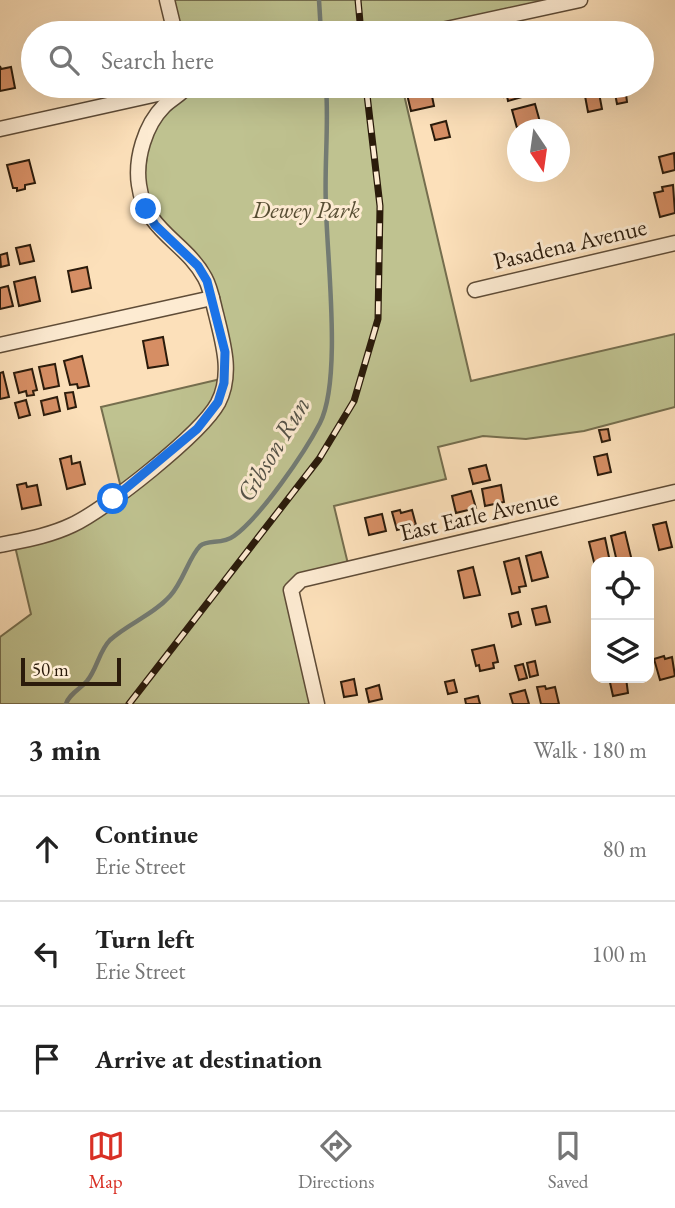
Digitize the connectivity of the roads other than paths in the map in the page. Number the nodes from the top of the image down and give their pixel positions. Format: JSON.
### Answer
{"nodes":[{"id":1,"x":167,"y":0,"type":"edge"},
{"id":2,"x":580,"y":0,"type":"edge"},
{"id":3,"x":172,"y":21,"type":"edge"},
{"id":4,"x":483,"y":21,"type":"edge"},
{"id":5,"x":137,"y":98,"type":"edge"},
{"id":6,"x":174,"y":98,"type":"edge"},
{"id":7,"x":0,"y":129,"type":"edge"},
{"id":8,"x":675,"y":243,"type":"edge"},
{"id":9,"x":475,"y":290,"type":"dead end"},
{"id":10,"x":212,"y":298,"type":"junction"},
{"id":11,"x":0,"y":345,"type":"edge"},
{"id":12,"x":675,"y":492,"type":"edge"},
{"id":13,"x":0,"y":545,"type":"edge"},
{"id":14,"x":317,"y":704,"type":"edge"}],
"edges":[{"from":1,"to":3,"type":"street"},
{"from":2,"to":4,"type":"street"},
{"from":5,"to":7,"type":"street"},
{"from":6,"to":10,"type":"street"},
{"from":8,"to":9,"type":"street","name":"Pasadena Avenue"},
{"from":10,"to":11,"type":"street"},
{"from":10,"to":13,"type":"street"},
{"from":12,"to":14,"type":"street","name":"East Earle Avenue"}]}
